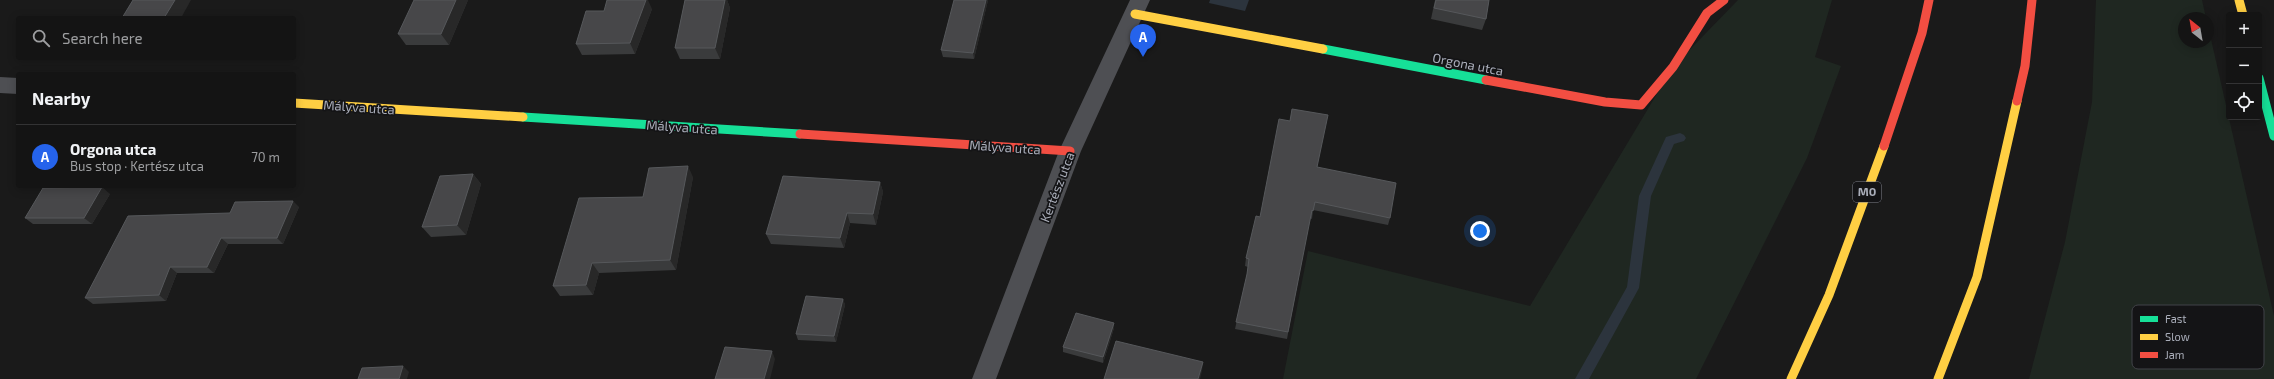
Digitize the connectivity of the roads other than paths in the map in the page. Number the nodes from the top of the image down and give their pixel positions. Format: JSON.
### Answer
{"nodes":[{"id":1,"x":1724,"y":0,"type":"edge"},
{"id":2,"x":1929,"y":0,"type":"edge"},
{"id":3,"x":2032,"y":0,"type":"edge"},
{"id":4,"x":2239,"y":0,"type":"edge"},
{"id":5,"x":1138,"y":7,"type":"edge"},
{"id":6,"x":2242,"y":12,"type":"edge"},
{"id":7,"x":2261,"y":84,"type":"edge"},
{"id":8,"x":0,"y":85,"type":"edge"},
{"id":9,"x":16,"y":86,"type":"edge"},
{"id":10,"x":296,"y":103,"type":"edge"},
{"id":11,"x":2274,"y":136,"type":"edge"},
{"id":12,"x":1070,"y":151,"type":"junction"},
{"id":13,"x":984,"y":379,"type":"edge"},
{"id":14,"x":1791,"y":379,"type":"edge"},
{"id":15,"x":1938,"y":379,"type":"edge"}],
"edges":[{"from":1,"to":5,"type":"main road","name":"Orgona utca"},
{"from":2,"to":14,"type":"main road","number":"M0"},
{"from":3,"to":15,"type":"main road"},
{"from":4,"to":6,"type":"main road"},
{"from":5,"to":12,"type":"street","name":"Kertész utca"},
{"from":7,"to":11,"type":"main road"},
{"from":8,"to":9,"type":"street"},
{"from":10,"to":12,"type":"main road","name":"Mályva utca"},
{"from":12,"to":13,"type":"street","name":"Kertész utca"}]}
